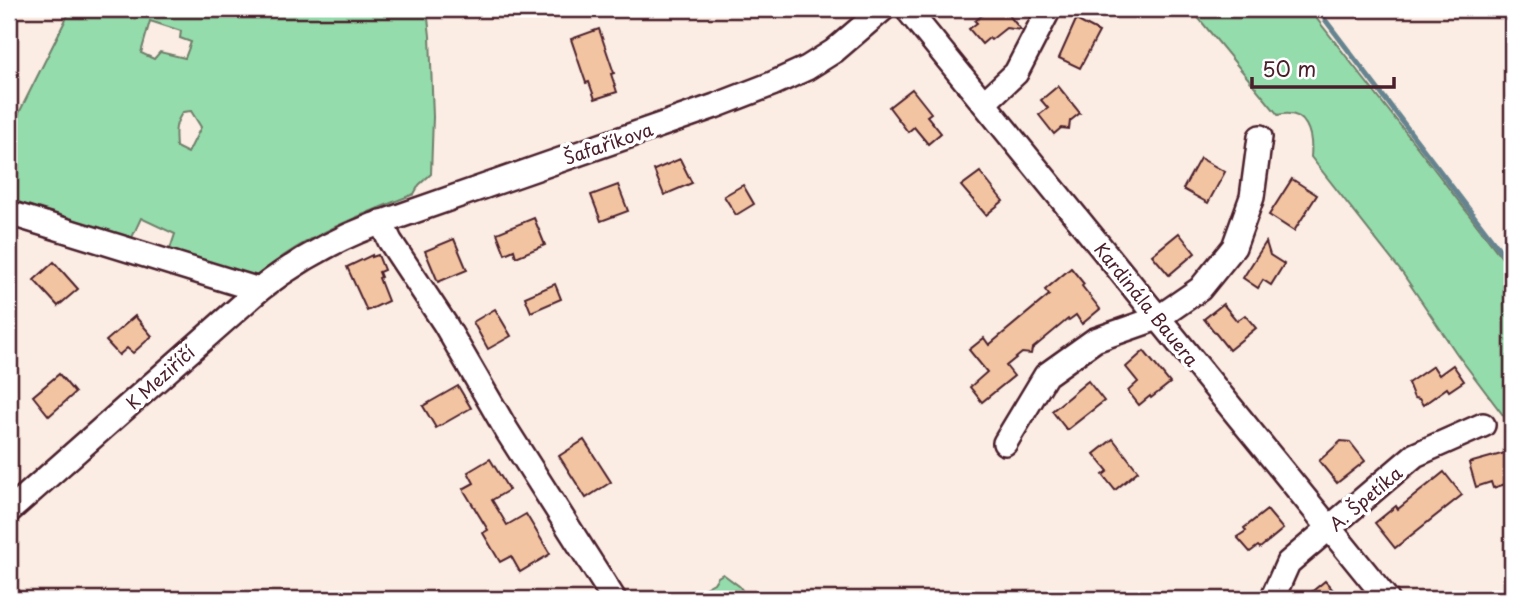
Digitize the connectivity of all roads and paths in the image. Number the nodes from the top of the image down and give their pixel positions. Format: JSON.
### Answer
{"nodes":[{"id":1,"x":883,"y":9,"type":"edge"},
{"id":2,"x":907,"y":9,"type":"edge"},
{"id":3,"x":1049,"y":9,"type":"edge"},
{"id":4,"x":984,"y":103,"type":"junction"},
{"id":5,"x":1260,"y":137,"type":"dead end"},
{"id":6,"x":9,"y":213,"type":"edge"},
{"id":7,"x":381,"y":222,"type":"junction"},
{"id":8,"x":318,"y":250,"type":"joint"},
{"id":9,"x":259,"y":290,"type":"junction"},
{"id":10,"x":1158,"y":318,"type":"junction"},
{"id":11,"x":1483,"y":425,"type":"dead end"},
{"id":12,"x":1005,"y":443,"type":"dead end"},
{"id":13,"x":9,"y":511,"type":"edge"},
{"id":14,"x":1329,"y":528,"type":"junction"},
{"id":15,"x":614,"y":599,"type":"edge"},
{"id":16,"x":1272,"y":599,"type":"edge"},
{"id":17,"x":1387,"y":599,"type":"edge"}],
"edges":[{"from":1,"to":7,"type":"street","name":"Šafaříkova"},
{"from":2,"to":4,"type":"street","name":"Kardinála Bauera"},
{"from":3,"to":4,"type":"street"},
{"from":4,"to":10,"type":"street","name":"Kardinála Bauera"},
{"from":5,"to":10,"type":"street"},
{"from":6,"to":9,"type":"street"},
{"from":7,"to":8,"type":"street","name":"Šafaříkova"},
{"from":7,"to":15,"type":"street"},
{"from":8,"to":9,"type":"street","name":"K Meziříčí"},
{"from":9,"to":13,"type":"street","name":"K Meziříčí"},
{"from":10,"to":12,"type":"street"},
{"from":10,"to":14,"type":"street","name":"Kardinála Bauera"},
{"from":11,"to":14,"type":"street","name":"A. Špetíka"},
{"from":14,"to":16,"type":"street","name":"A. Špetíka"},
{"from":14,"to":17,"type":"street","name":"Kardinála Bauera"}]}
